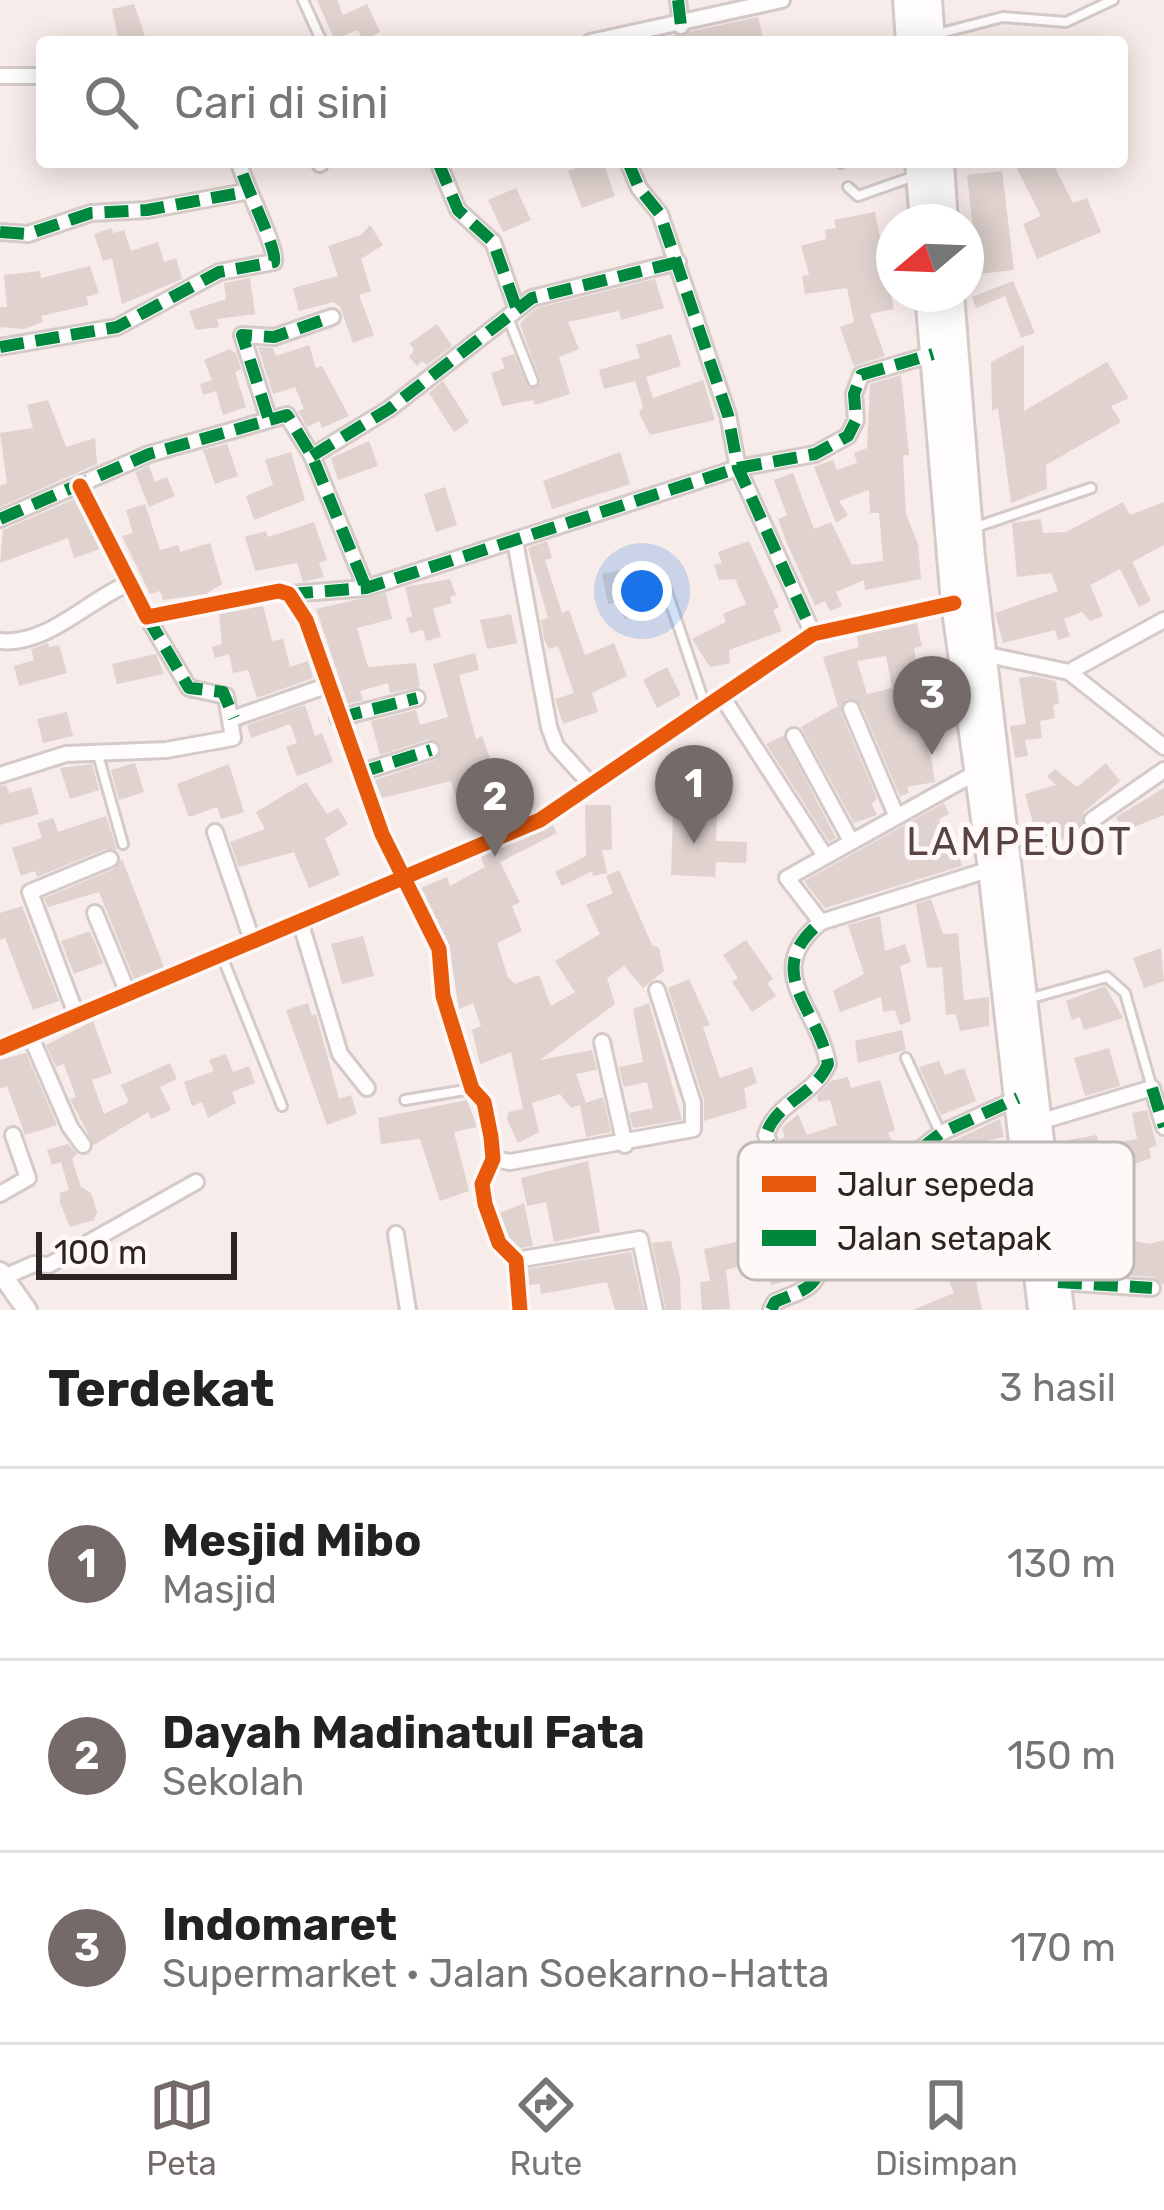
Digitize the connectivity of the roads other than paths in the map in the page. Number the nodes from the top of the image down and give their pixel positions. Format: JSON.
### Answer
{"nodes":[{"id":1,"x":303,"y":0,"type":"edge"},
{"id":2,"x":678,"y":0,"type":"edge"},
{"id":3,"x":782,"y":0,"type":"edge"},
{"id":4,"x":906,"y":0,"type":"edge"},
{"id":5,"x":929,"y":0,"type":"edge"},
{"id":6,"x":1113,"y":0,"type":"edge"},
{"id":7,"x":681,"y":26,"type":"junction"},
{"id":8,"x":319,"y":36,"type":"edge"},
{"id":9,"x":624,"y":36,"type":"edge"},
{"id":10,"x":922,"y":36,"type":"edge"},
{"id":11,"x":924,"y":36,"type":"edge"},
{"id":12,"x":938,"y":36,"type":"edge"},
{"id":13,"x":0,"y":76,"type":"edge"},
{"id":14,"x":36,"y":76,"type":"edge"},
{"id":15,"x":240,"y":168,"type":"edge"},
{"id":16,"x":441,"y":168,"type":"edge"},
{"id":17,"x":631,"y":168,"type":"edge"},
{"id":18,"x":922,"y":168,"type":"edge"},
{"id":19,"x":926,"y":168,"type":"edge"},
{"id":20,"x":927,"y":168,"type":"edge"},
{"id":21,"x":848,"y":187,"type":"dead end"},
{"id":22,"x":245,"y":192,"type":"junction"},
{"id":23,"x":924,"y":204,"type":"edge"},
{"id":24,"x":939,"y":204,"type":"edge"},
{"id":25,"x":0,"y":232,"type":"edge"},
{"id":26,"x":677,"y":262,"type":"junction"},
{"id":27,"x":930,"y":312,"type":"edge"},
{"id":28,"x":950,"y":312,"type":"edge"},
{"id":29,"x":512,"y":314,"type":"junction"},
{"id":30,"x":332,"y":317,"type":"dead end"},
{"id":31,"x":0,"y":347,"type":"edge"},
{"id":32,"x":933,"y":354,"type":"junction"},
{"id":33,"x":533,"y":381,"type":"dead end"},
{"id":34,"x":948,"y":400,"type":"junction"},
{"id":35,"x":268,"y":417,"type":"junction"},
{"id":36,"x":312,"y":456,"type":"junction"},
{"id":37,"x":738,"y":468,"type":"junction"},
{"id":38,"x":80,"y":486,"type":"junction"},
{"id":39,"x":1090,"y":488,"type":"dead end"},
{"id":40,"x":0,"y":519,"type":"edge"},
{"id":41,"x":969,"y":529,"type":"junction"},
{"id":42,"x":514,"y":541,"type":"junction"},
{"id":43,"x":664,"y":583,"type":"dead end"},
{"id":44,"x":127,"y":584,"type":"junction"},
{"id":45,"x":366,"y":588,"type":"junction"},
{"id":46,"x":289,"y":594,"type":"junction"},
{"id":47,"x":954,"y":603,"type":"junction"},
{"id":48,"x":147,"y":616,"type":"junction"},
{"id":49,"x":1164,"y":620,"type":"edge"},
{"id":50,"x":813,"y":634,"type":"junction"},
{"id":51,"x":0,"y":641,"type":"edge"},
{"id":52,"x":983,"y":654,"type":"junction"},
{"id":53,"x":1069,"y":672,"type":"junction"},
{"id":54,"x":326,"y":686,"type":"junction"},
{"id":55,"x":722,"y":695,"type":"junction"},
{"id":56,"x":417,"y":698,"type":"dead end"},
{"id":57,"x":705,"y":705,"type":"junction"},
{"id":58,"x":851,"y":709,"type":"dead end"},
{"id":59,"x":234,"y":718,"type":"junction"},
{"id":60,"x":338,"y":718,"type":"junction"},
{"id":61,"x":794,"y":736,"type":"dead end"},
{"id":62,"x":1164,"y":747,"type":"edge"},
{"id":63,"x":431,"y":750,"type":"dead end"},
{"id":64,"x":98,"y":753,"type":"junction"},
{"id":65,"x":1164,"y":770,"type":"edge"},
{"id":66,"x":979,"y":771,"type":"junction"},
{"id":67,"x":359,"y":773,"type":"junction"},
{"id":68,"x":0,"y":775,"type":"edge"},
{"id":69,"x":592,"y":786,"type":"junction"},
{"id":70,"x":896,"y":815,"type":"junction"},
{"id":71,"x":1092,"y":820,"type":"dead end"},
{"id":72,"x":215,"y":832,"type":"dead end"},
{"id":73,"x":851,"y":841,"type":"junction"},
{"id":74,"x":123,"y":844,"type":"dead end"},
{"id":75,"x":825,"y":856,"type":"junction"},
{"id":76,"x":110,"y":860,"type":"dead end"},
{"id":77,"x":992,"y":869,"type":"junction"},
{"id":78,"x":400,"y":878,"type":"junction"},
{"id":79,"x":94,"y":913,"type":"dead end"},
{"id":80,"x":300,"y":921,"type":"junction"},
{"id":81,"x":821,"y":922,"type":"junction"},
{"id":82,"x":253,"y":940,"type":"junction"},
{"id":83,"x":221,"y":953,"type":"junction"},
{"id":84,"x":657,"y":990,"type":"dead end"},
{"id":85,"x":128,"y":993,"type":"junction"},
{"id":86,"x":1026,"y":999,"type":"junction"},
{"id":87,"x":76,"y":1014,"type":"junction"},
{"id":88,"x":30,"y":1035,"type":"junction"},
{"id":89,"x":602,"y":1042,"type":"dead end"},
{"id":90,"x":0,"y":1048,"type":"edge"},
{"id":91,"x":906,"y":1058,"type":"dead end"},
{"id":92,"x":367,"y":1088,"type":"dead end"},
{"id":93,"x":1153,"y":1088,"type":"junction"},
{"id":94,"x":472,"y":1089,"type":"junction"},
{"id":95,"x":1018,"y":1098,"type":"junction"},
{"id":96,"x":405,"y":1100,"type":"dead end"},
{"id":97,"x":282,"y":1106,"type":"dead end"},
{"id":98,"x":1040,"y":1122,"type":"junction"},
{"id":99,"x":1164,"y":1127,"type":"edge"},
{"id":100,"x":940,"y":1133,"type":"junction"},
{"id":101,"x":14,"y":1135,"type":"dead end"},
{"id":102,"x":769,"y":1142,"type":"edge"},
{"id":103,"x":928,"y":1142,"type":"edge"},
{"id":104,"x":1023,"y":1142,"type":"edge"},
{"id":105,"x":1042,"y":1142,"type":"edge"},
{"id":106,"x":83,"y":1145,"type":"dead end"},
{"id":107,"x":626,"y":1145,"type":"junction"},
{"id":108,"x":493,"y":1159,"type":"junction"},
{"id":109,"x":196,"y":1183,"type":"dead end"},
{"id":110,"x":0,"y":1194,"type":"edge"},
{"id":111,"x":396,"y":1234,"type":"dead end"},
{"id":112,"x":516,"y":1260,"type":"junction"},
{"id":113,"x":2,"y":1274,"type":"edge"},
{"id":114,"x":816,"y":1280,"type":"edge"},
{"id":115,"x":1038,"y":1280,"type":"edge"},
{"id":116,"x":1058,"y":1282,"type":"joint"},
{"id":117,"x":1152,"y":1288,"type":"dead end"},
{"id":118,"x":27,"y":1310,"type":"edge"},
{"id":119,"x":408,"y":1310,"type":"edge"},
{"id":120,"x":520,"y":1310,"type":"edge"},
{"id":121,"x":656,"y":1310,"type":"edge"},
{"id":122,"x":771,"y":1310,"type":"edge"},
{"id":123,"x":1041,"y":1310,"type":"edge"},
{"id":124,"x":1061,"y":1310,"type":"edge"}],
"edges":[{"from":1,"to":8,"type":"lane"},
{"from":2,"to":7,"type":"street"},
{"from":3,"to":7,"type":"street"},
{"from":4,"to":10,"type":"highway"},
{"from":5,"to":11,"type":"highway"},
{"from":6,"to":12,"type":"lane"},
{"from":7,"to":9,"type":"street"},
{"from":13,"to":14,"type":"street"},
{"from":15,"to":22,"type":"street"},
{"from":16,"to":29,"type":"street"},
{"from":17,"to":26,"type":"street"},
{"from":18,"to":21,"type":"lane"},
{"from":19,"to":23,"type":"highway"},
{"from":20,"to":24,"type":"highway"},
{"from":22,"to":25,"type":"street"},
{"from":22,"to":31,"type":"street"},
{"from":26,"to":29,"type":"street"},
{"from":26,"to":37,"type":"street"},
{"from":27,"to":32,"type":"highway"},
{"from":28,"to":34,"type":"highway"},
{"from":29,"to":33,"type":"lane"},
{"from":29,"to":36,"type":"street"},
{"from":30,"to":35,"type":"street"},
{"from":32,"to":34,"type":"highway"},
{"from":32,"to":37,"type":"street"},
{"from":34,"to":41,"type":"highway"},
{"from":34,"to":47,"type":"highway"},
{"from":35,"to":36,"type":"street"},
{"from":35,"to":38,"type":"street"},
{"from":36,"to":45,"type":"street"},
{"from":37,"to":42,"type":"street"},
{"from":37,"to":50,"type":"street"},
{"from":38,"to":40,"type":"street"},
{"from":38,"to":44,"type":"street"},
{"from":39,"to":41,"type":"lane"},
{"from":41,"to":52,"type":"highway"},
{"from":42,"to":45,"type":"street"},
{"from":42,"to":69,"type":"street"},
{"from":43,"to":57,"type":"lane"},
{"from":44,"to":48,"type":"street"},
{"from":44,"to":51,"type":"street"},
{"from":45,"to":46,"type":"street"},
{"from":46,"to":48,"type":"street"},
{"from":46,"to":54,"type":"street"},
{"from":47,"to":50,"type":"street"},
{"from":47,"to":66,"type":"highway"},
{"from":48,"to":59,"type":"street"},
{"from":49,"to":53,"type":"street"},
{"from":50,"to":55,"type":"street"},
{"from":52,"to":53,"type":"street"},
{"from":52,"to":86,"type":"highway"},
{"from":53,"to":62,"type":"street"},
{"from":54,"to":59,"type":"street"},
{"from":54,"to":60,"type":"street"},
{"from":55,"to":57,"type":"street"},
{"from":55,"to":75,"type":"street"},
{"from":56,"to":60,"type":"street"},
{"from":57,"to":69,"type":"street"},
{"from":58,"to":70,"type":"street"},
{"from":59,"to":64,"type":"street"},
{"from":60,"to":67,"type":"street"},
{"from":61,"to":73,"type":"street"},
{"from":63,"to":67,"type":"street"},
{"from":64,"to":68,"type":"street"},
{"from":64,"to":74,"type":"lane"},
{"from":65,"to":71,"type":"street"},
{"from":66,"to":70,"type":"street"},
{"from":66,"to":77,"type":"highway"},
{"from":67,"to":78,"type":"street"},
{"from":69,"to":78,"type":"street"},
{"from":70,"to":73,"type":"street"},
{"from":72,"to":82,"type":"street"},
{"from":73,"to":75,"type":"street"},
{"from":75,"to":81,"type":"street"},
{"from":76,"to":87,"type":"street"},
{"from":77,"to":81,"type":"street"},
{"from":77,"to":95,"type":"highway"},
{"from":78,"to":80,"type":"street"},
{"from":78,"to":94,"type":"street"},
{"from":79,"to":85,"type":"street"},
{"from":80,"to":82,"type":"street"},
{"from":80,"to":92,"type":"street"},
{"from":81,"to":102,"type":"street"},
{"from":82,"to":83,"type":"street"},
{"from":83,"to":85,"type":"street"},
{"from":83,"to":97,"type":"lane"},
{"from":84,"to":107,"type":"street"},
{"from":85,"to":87,"type":"street"},
{"from":86,"to":93,"type":"lane"},
{"from":86,"to":98,"type":"highway"},
{"from":87,"to":88,"type":"street"},
{"from":88,"to":90,"type":"street"},
{"from":88,"to":106,"type":"street"},
{"from":89,"to":107,"type":"street"},
{"from":91,"to":100,"type":"lane"},
{"from":93,"to":98,"type":"street"},
{"from":93,"to":99,"type":"street"},
{"from":94,"to":96,"type":"lane"},
{"from":94,"to":108,"type":"street"},
{"from":95,"to":100,"type":"street"},
{"from":95,"to":104,"type":"highway"},
{"from":98,"to":105,"type":"highway"},
{"from":100,"to":103,"type":"street"},
{"from":101,"to":110,"type":"street"},
{"from":107,"to":108,"type":"street"},
{"from":108,"to":112,"type":"street"},
{"from":109,"to":113,"type":"street"},
{"from":111,"to":119,"type":"street"},
{"from":112,"to":120,"type":"street"},
{"from":112,"to":121,"type":"street"},
{"from":113,"to":118,"type":"street"},
{"from":114,"to":122,"type":"street"},
{"from":115,"to":123,"type":"highway"},
{"from":116,"to":117,"type":"street"},
{"from":116,"to":124,"type":"highway"}]}
